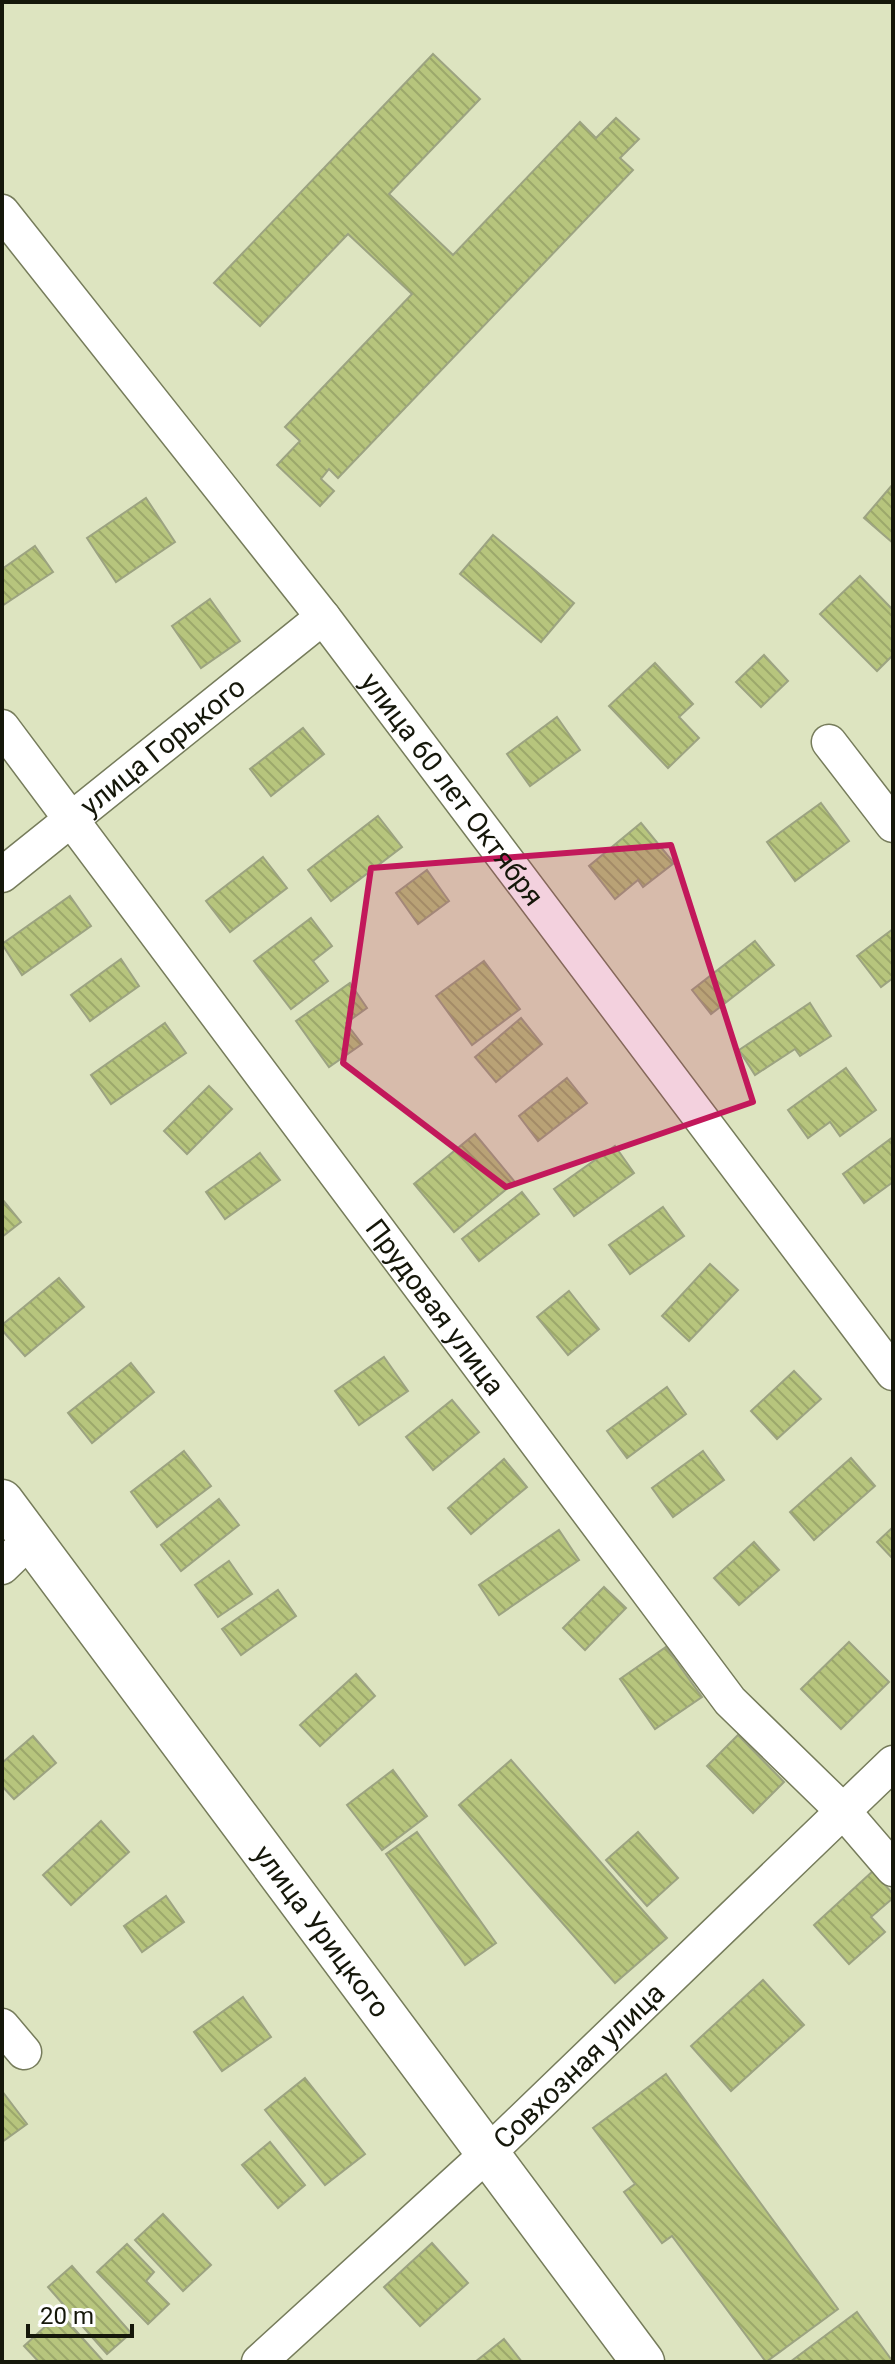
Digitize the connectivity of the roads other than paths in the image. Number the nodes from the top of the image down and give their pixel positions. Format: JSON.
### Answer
{"nodes":[{"id":1,"x":2,"y":212,"type":"edge"},
{"id":2,"x":323,"y":617,"type":"junction"},
{"id":3,"x":2,"y":727,"type":"edge"},
{"id":4,"x":829,"y":742,"type":"dead end"},
{"id":5,"x":71,"y":820,"type":"junction"},
{"id":6,"x":893,"y":825,"type":"edge"},
{"id":7,"x":2,"y":875,"type":"edge"},
{"id":8,"x":893,"y":1373,"type":"edge"},
{"id":9,"x":2,"y":1501,"type":"edge"},
{"id":10,"x":16,"y":1554,"type":"edge"},
{"id":11,"x":893,"y":1763,"type":"edge"},
{"id":12,"x":844,"y":1812,"type":"junction"},
{"id":13,"x":893,"y":1869,"type":"edge"},
{"id":14,"x":2,"y":2026,"type":"edge"},
{"id":15,"x":24,"y":2052,"type":"dead end"},
{"id":16,"x":486,"y":2155,"type":"junction"},
{"id":17,"x":259,"y":2362,"type":"edge"},
{"id":18,"x":643,"y":2362,"type":"edge"}],
"edges":[{"from":1,"to":2,"type":"street","name":"улица 60 лет Октября"},
{"from":2,"to":5,"type":"street","name":"улица Горького"},
{"from":2,"to":8,"type":"street","name":"улица 60 лет Октября"},
{"from":3,"to":5,"type":"street","name":"Прудовая улица"},
{"from":4,"to":6,"type":"street"},
{"from":5,"to":7,"type":"street","name":"улица Горького"},
{"from":5,"to":12,"type":"street","name":"Прудовая улица"},
{"from":9,"to":10,"type":"street","name":"улица Урицкого"},
{"from":10,"to":16,"type":"street","name":"улица Урицкого"},
{"from":11,"to":12,"type":"street","name":"Совхозная улица"},
{"from":12,"to":13,"type":"street","name":"Прудовая улица"},
{"from":12,"to":16,"type":"street","name":"Совхозная улица"},
{"from":14,"to":15,"type":"street"},
{"from":16,"to":17,"type":"street","name":"Совхозная улица"},
{"from":16,"to":18,"type":"street","name":"улица Урицкого"}]}
